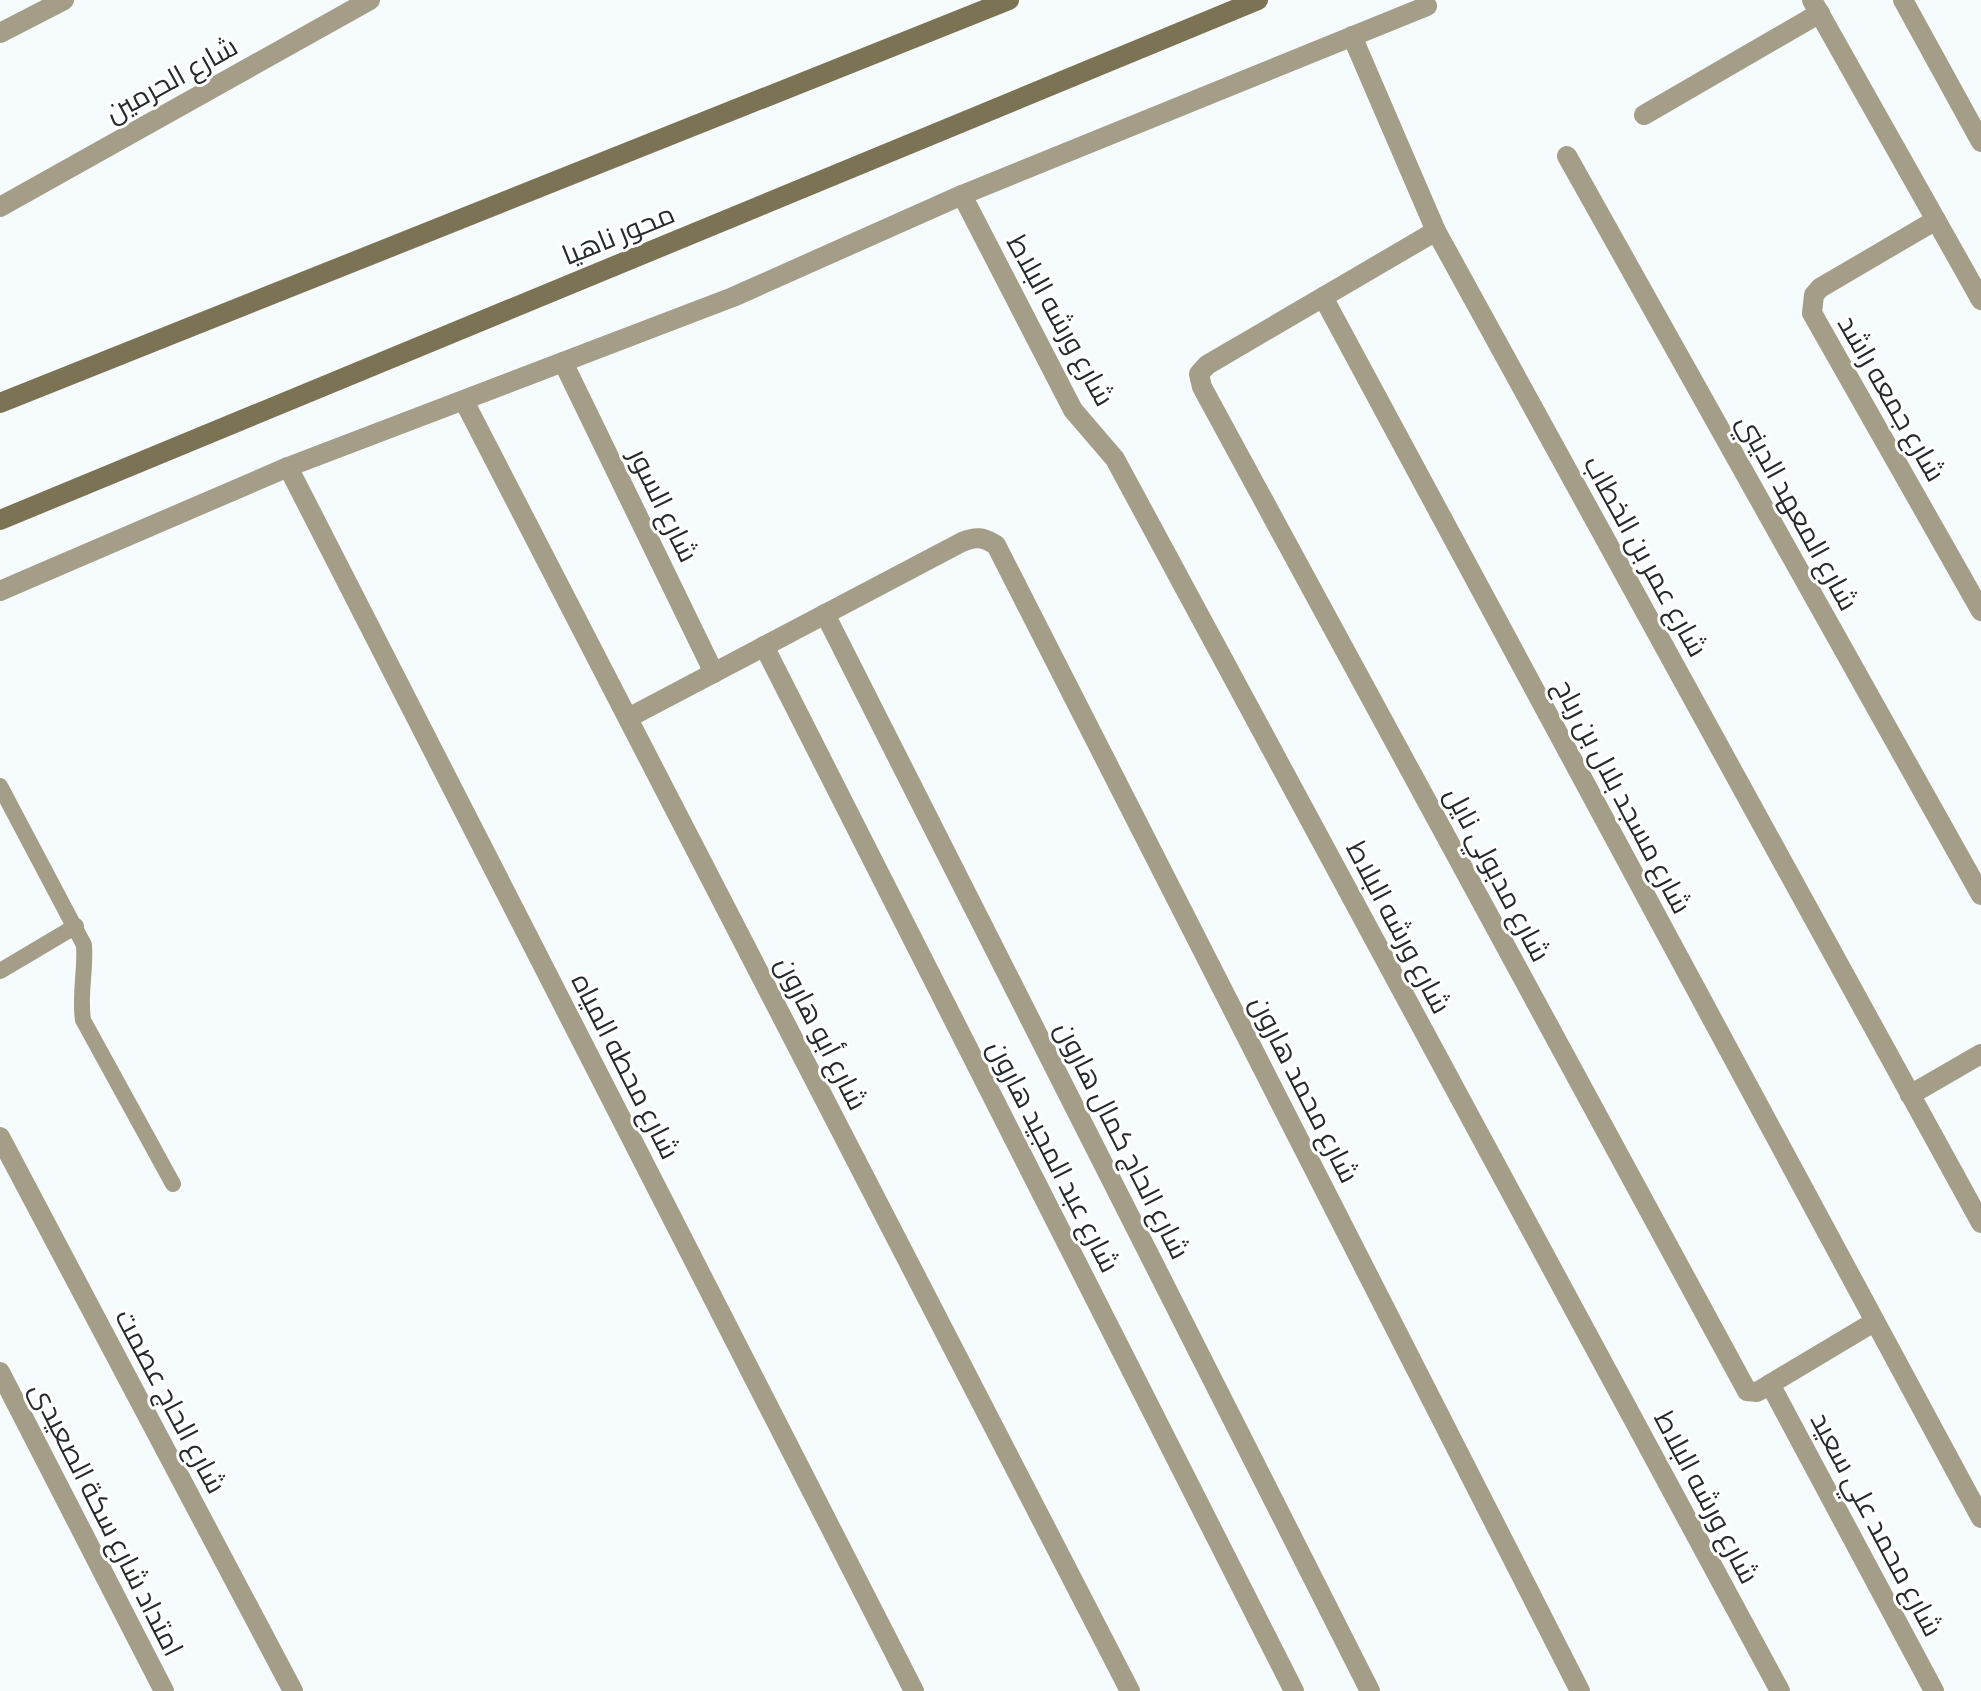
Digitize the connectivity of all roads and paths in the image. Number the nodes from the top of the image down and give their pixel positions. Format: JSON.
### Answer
{"nodes":[{"id":1,"x":64,"y":0,"type":"edge"},
{"id":2,"x":370,"y":0,"type":"edge"},
{"id":3,"x":1009,"y":0,"type":"edge"},
{"id":4,"x":1258,"y":0,"type":"edge"},
{"id":5,"x":1903,"y":0,"type":"edge"},
{"id":6,"x":1427,"y":6,"type":"dead end"},
{"id":7,"x":1816,"y":7,"type":"edge"},
{"id":8,"x":0,"y":33,"type":"edge"},
{"id":9,"x":1352,"y":36,"type":"junction"},
{"id":10,"x":1644,"y":115,"type":"dead end"},
{"id":11,"x":1981,"y":142,"type":"edge"},
{"id":12,"x":1567,"y":156,"type":"dead end"},
{"id":13,"x":962,"y":195,"type":"junction"},
{"id":14,"x":0,"y":207,"type":"edge"},
{"id":15,"x":1936,"y":220,"type":"junction"},
{"id":16,"x":1436,"y":231,"type":"junction"},
{"id":17,"x":1323,"y":297,"type":"junction"},
{"id":18,"x":1981,"y":300,"type":"edge"},
{"id":19,"x":563,"y":362,"type":"junction"},
{"id":20,"x":464,"y":401,"type":"junction"},
{"id":21,"x":0,"y":403,"type":"edge"},
{"id":22,"x":288,"y":467,"type":"junction"},
{"id":23,"x":0,"y":520,"type":"edge"},
{"id":24,"x":0,"y":591,"type":"edge"},
{"id":25,"x":1981,"y":611,"type":"edge"},
{"id":26,"x":825,"y":614,"type":"junction"},
{"id":27,"x":764,"y":646,"type":"junction"},
{"id":28,"x":714,"y":673,"type":"junction"},
{"id":29,"x":628,"y":718,"type":"junction"},
{"id":30,"x":0,"y":786,"type":"edge"},
{"id":31,"x":1981,"y":895,"type":"edge"},
{"id":32,"x":76,"y":926,"type":"junction"},
{"id":33,"x":0,"y":971,"type":"edge"},
{"id":34,"x":1981,"y":1054,"type":"edge"},
{"id":35,"x":1910,"y":1095,"type":"junction"},
{"id":36,"x":0,"y":1137,"type":"edge"},
{"id":37,"x":173,"y":1184,"type":"dead end"},
{"id":38,"x":1981,"y":1223,"type":"edge"},
{"id":39,"x":1874,"y":1322,"type":"junction"},
{"id":40,"x":0,"y":1372,"type":"edge"},
{"id":41,"x":1770,"y":1384,"type":"junction"},
{"id":42,"x":1981,"y":1518,"type":"edge"},
{"id":43,"x":158,"y":1689,"type":"edge"},
{"id":44,"x":293,"y":1691,"type":"edge"},
{"id":45,"x":914,"y":1691,"type":"edge"},
{"id":46,"x":1130,"y":1691,"type":"edge"},
{"id":47,"x":1294,"y":1691,"type":"edge"},
{"id":48,"x":1370,"y":1691,"type":"edge"},
{"id":49,"x":1580,"y":1691,"type":"edge"},
{"id":50,"x":1780,"y":1691,"type":"edge"},
{"id":51,"x":1934,"y":1691,"type":"edge"}],
"edges":[{"from":1,"to":8,"type":"street"},
{"from":2,"to":14,"type":"street","name":"شارع الحرمين"},
{"from":3,"to":21,"type":"main road"},
{"from":4,"to":23,"type":"main road","name":"محور ناهيا"},
{"from":5,"to":11,"type":"street"},
{"from":6,"to":9,"type":"street"},
{"from":7,"to":10,"type":"street"},
{"from":7,"to":15,"type":"street"},
{"from":9,"to":13,"type":"street"},
{"from":9,"to":16,"type":"street","name":"شارع عمر بن الخطاب"},
{"from":12,"to":31,"type":"street","name":"شارع المعهد الديني"},
{"from":13,"to":19,"type":"street"},
{"from":13,"to":50,"type":"street","name":"شارع ورشه البلاط"},
{"from":15,"to":18,"type":"street"},
{"from":15,"to":25,"type":"street","name":"شارع جمعه راشد"},
{"from":16,"to":17,"type":"street"},
{"from":16,"to":35,"type":"street","name":"شارع عمر بن الخطاب"},
{"from":17,"to":39,"type":"street","name":"شارع مسجد بلال بن رباح"},
{"from":17,"to":41,"type":"street","name":"شارع مدبولي نايل"},
{"from":19,"to":20,"type":"street"},
{"from":19,"to":28,"type":"street","name":"شارع السور"},
{"from":20,"to":22,"type":"street"},
{"from":20,"to":29,"type":"street","name":"شارع أبو هارون"},
{"from":22,"to":24,"type":"street"},
{"from":22,"to":45,"type":"street","name":"شارع محطه المياه"},
{"from":26,"to":27,"type":"street"},
{"from":26,"to":48,"type":"street","name":"شارع الحاج كمال هارون"},
{"from":26,"to":49,"type":"street","name":"شارع محمد هارون"},
{"from":27,"to":28,"type":"street"},
{"from":27,"to":47,"type":"street","name":"شارع عبد المجيد هارون"},
{"from":28,"to":29,"type":"street"},
{"from":29,"to":46,"type":"street","name":"شارع أبو هارون"},
{"from":30,"to":32,"type":"lane"},
{"from":32,"to":33,"type":"lane"},
{"from":32,"to":37,"type":"lane"},
{"from":34,"to":35,"type":"street"},
{"from":35,"to":38,"type":"street","name":"شارع عمر بن الخطاب"},
{"from":36,"to":44,"type":"street","name":"شارع الحاج عصمت"},
{"from":39,"to":41,"type":"street"},
{"from":39,"to":42,"type":"street","name":"شارع مسجد بلال بن رباح"},
{"from":40,"to":43,"type":"street","name":"امتداد شارع سكة الصعيدى"},
{"from":41,"to":51,"type":"street","name":"شارع محمد علي سعيد"}]}
